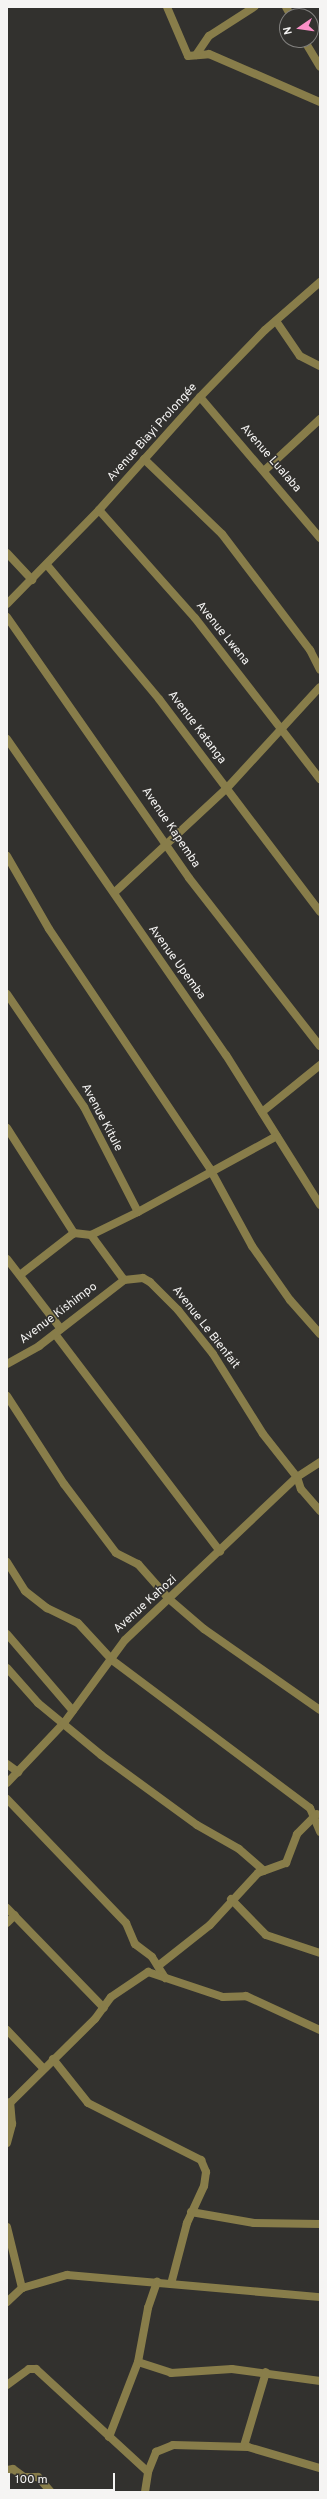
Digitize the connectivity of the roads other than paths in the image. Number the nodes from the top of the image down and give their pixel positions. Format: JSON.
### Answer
{"nodes":[{"id":1,"x":167,"y":7,"type":"edge"},
{"id":2,"x":254,"y":7,"type":"edge"},
{"id":3,"x":309,"y":48,"type":"edge"},
{"id":4,"x":192,"y":56,"type":"junction"},
{"id":5,"x":320,"y":67,"type":"edge"},
{"id":6,"x":320,"y":102,"type":"edge"},
{"id":7,"x":320,"y":282,"type":"edge"},
{"id":8,"x":276,"y":321,"type":"junction"},
{"id":9,"x":320,"y":366,"type":"edge"},
{"id":10,"x":200,"y":398,"type":"junction"},
{"id":11,"x":320,"y":419,"type":"edge"},
{"id":12,"x":144,"y":459,"type":"junction"},
{"id":13,"x":265,"y":470,"type":"junction"},
{"id":14,"x":99,"y":510,"type":"junction"},
{"id":15,"x":320,"y":538,"type":"edge"},
{"id":16,"x":7,"y":553,"type":"edge"},
{"id":17,"x":46,"y":565,"type":"junction"},
{"id":18,"x":32,"y":580,"type":"junction"},
{"id":19,"x":7,"y":604,"type":"edge"},
{"id":20,"x":7,"y":617,"type":"edge"},
{"id":21,"x":320,"y":670,"type":"edge"},
{"id":22,"x":320,"y":687,"type":"edge"},
{"id":23,"x":279,"y":729,"type":"junction"},
{"id":24,"x":7,"y":739,"type":"edge"},
{"id":25,"x":320,"y":779,"type":"edge"},
{"id":26,"x":227,"y":788,"type":"junction"},
{"id":27,"x":168,"y":843,"type":"junction"},
{"id":28,"x":7,"y":856,"type":"edge"},
{"id":29,"x":115,"y":892,"type":"junction"},
{"id":30,"x":320,"y":912,"type":"edge"},
{"id":31,"x":7,"y":994,"type":"edge"},
{"id":32,"x":320,"y":1046,"type":"edge"},
{"id":33,"x":320,"y":1065,"type":"edge"},
{"id":34,"x":262,"y":1112,"type":"junction"},
{"id":35,"x":7,"y":1128,"type":"edge"},
{"id":36,"x":277,"y":1136,"type":"junction"},
{"id":37,"x":212,"y":1173,"type":"junction"},
{"id":38,"x":320,"y":1205,"type":"edge"},
{"id":39,"x":138,"y":1212,"type":"junction"},
{"id":40,"x":74,"y":1234,"type":"junction"},
{"id":41,"x":91,"y":1235,"type":"junction"},
{"id":42,"x":7,"y":1259,"type":"edge"},
{"id":43,"x":20,"y":1275,"type":"junction"},
{"id":44,"x":124,"y":1280,"type":"junction"},
{"id":45,"x":58,"y":1332,"type":"junction"},
{"id":46,"x":320,"y":1334,"type":"edge"},
{"id":47,"x":7,"y":1364,"type":"edge"},
{"id":48,"x":7,"y":1396,"type":"edge"},
{"id":49,"x":320,"y":1462,"type":"edge"},
{"id":50,"x":297,"y":1477,"type":"junction"},
{"id":51,"x":320,"y":1511,"type":"edge"},
{"id":52,"x":220,"y":1551,"type":"junction"},
{"id":53,"x":7,"y":1562,"type":"edge"},
{"id":54,"x":169,"y":1599,"type":"junction"},
{"id":55,"x":7,"y":1634,"type":"edge"},
{"id":56,"x":112,"y":1660,"type":"junction"},
{"id":57,"x":7,"y":1668,"type":"edge"},
{"id":58,"x":320,"y":1710,"type":"edge"},
{"id":59,"x":73,"y":1711,"type":"junction"},
{"id":60,"x":64,"y":1723,"type":"junction"},
{"id":61,"x":7,"y":1764,"type":"edge"},
{"id":62,"x":18,"y":1772,"type":"junction"},
{"id":63,"x":7,"y":1783,"type":"edge"},
{"id":64,"x":7,"y":1799,"type":"edge"},
{"id":65,"x":317,"y":1814,"type":"edge"},
{"id":66,"x":320,"y":1832,"type":"edge"},
{"id":67,"x":264,"y":1871,"type":"junction"},
{"id":68,"x":231,"y":1899,"type":"junction"},
{"id":69,"x":7,"y":1908,"type":"edge"},
{"id":70,"x":15,"y":1915,"type":"junction"},
{"id":71,"x":7,"y":1923,"type":"edge"},
{"id":72,"x":320,"y":1953,"type":"edge"},
{"id":73,"x":158,"y":1966,"type":"junction"},
{"id":74,"x":165,"y":1978,"type":"junction"},
{"id":75,"x":104,"y":2008,"type":"junction"},
{"id":76,"x":7,"y":2030,"type":"edge"},
{"id":77,"x":320,"y":2030,"type":"edge"},
{"id":78,"x":53,"y":2059,"type":"junction"},
{"id":79,"x":43,"y":2068,"type":"junction"},
{"id":80,"x":9,"y":2104,"type":"edge"},
{"id":81,"x":7,"y":2143,"type":"edge"},
{"id":82,"x":191,"y":2212,"type":"junction"},
{"id":83,"x":320,"y":2224,"type":"edge"},
{"id":84,"x":7,"y":2227,"type":"edge"},
{"id":85,"x":157,"y":2282,"type":"junction"},
{"id":86,"x":171,"y":2284,"type":"junction"},
{"id":87,"x":22,"y":2288,"type":"junction"},
{"id":88,"x":320,"y":2297,"type":"edge"},
{"id":89,"x":7,"y":2302,"type":"edge"},
{"id":90,"x":138,"y":2362,"type":"junction"},
{"id":91,"x":266,"y":2372,"type":"junction"},
{"id":92,"x":320,"y":2381,"type":"edge"},
{"id":93,"x":7,"y":2385,"type":"edge"},
{"id":94,"x":109,"y":2438,"type":"junction"},
{"id":95,"x":244,"y":2446,"type":"junction"},
{"id":96,"x":320,"y":2468,"type":"edge"},
{"id":97,"x":7,"y":2470,"type":"edge"},
{"id":98,"x":148,"y":2472,"type":"junction"},
{"id":99,"x":50,"y":2492,"type":"edge"},
{"id":100,"x":145,"y":2492,"type":"edge"}],
"edges":[{"from":1,"to":4,"type":"street"},
{"from":2,"to":4,"type":"street"},
{"from":3,"to":5,"type":"street"},
{"from":4,"to":6,"type":"street"},
{"from":7,"to":8,"type":"street","name":"Avenue Biayi Prolongée"},
{"from":8,"to":9,"type":"street"},
{"from":8,"to":10,"type":"street","name":"Avenue Biayi Prolongée"},
{"from":10,"to":12,"type":"street","name":"Avenue Biayi Prolongée"},
{"from":10,"to":13,"type":"street","name":"Avenue Lualaba"},
{"from":11,"to":13,"type":"street"},
{"from":12,"to":14,"type":"street","name":"Avenue Biayi Prolongée"},
{"from":12,"to":21,"type":"street"},
{"from":13,"to":15,"type":"street","name":"Avenue Lualaba"},
{"from":14,"to":17,"type":"street","name":"Avenue Biayi Prolongée"},
{"from":14,"to":23,"type":"street","name":"Avenue Lwena"},
{"from":16,"to":18,"type":"street"},
{"from":17,"to":18,"type":"street","name":"Avenue Biayi Prolongée"},
{"from":17,"to":26,"type":"street","name":"Avenue Katanga"},
{"from":18,"to":19,"type":"street","name":"Avenue Biayi Prolongée"},
{"from":20,"to":27,"type":"street","name":"Avenue Kapemba"},
{"from":22,"to":23,"type":"street"},
{"from":23,"to":25,"type":"street","name":"Avenue Lwena"},
{"from":23,"to":26,"type":"street"},
{"from":24,"to":29,"type":"street","name":"Avenue Upemba"},
{"from":26,"to":27,"type":"street"},
{"from":26,"to":30,"type":"street","name":"Avenue Katanga"},
{"from":27,"to":29,"type":"street"},
{"from":27,"to":32,"type":"street","name":"Avenue Kapemba"},
{"from":28,"to":37,"type":"street"},
{"from":29,"to":34,"type":"street","name":"Avenue Upemba"},
{"from":31,"to":39,"type":"street","name":"Avenue Kitule"},
{"from":33,"to":34,"type":"street"},
{"from":34,"to":36,"type":"street","name":"Avenue Upemba"},
{"from":35,"to":40,"type":"street"},
{"from":36,"to":37,"type":"street"},
{"from":36,"to":38,"type":"street","name":"Avenue Upemba"},
{"from":37,"to":39,"type":"street"},
{"from":37,"to":46,"type":"street"},
{"from":39,"to":41,"type":"street"},
{"from":40,"to":41,"type":"street"},
{"from":40,"to":43,"type":"street"},
{"from":41,"to":44,"type":"street"},
{"from":42,"to":43,"type":"street"},
{"from":43,"to":45,"type":"street"},
{"from":44,"to":45,"type":"street","name":"Avenue Kishimpo"},
{"from":44,"to":50,"type":"street","name":"Avenue Le Bienfait"},
{"from":45,"to":47,"type":"street","name":"Avenue Kishimpo"},
{"from":45,"to":52,"type":"street"},
{"from":48,"to":54,"type":"street"},
{"from":49,"to":50,"type":"street","name":"Avenue Kahozi"},
{"from":50,"to":51,"type":"street","name":"Avenue Le Bienfait"},
{"from":50,"to":52,"type":"street","name":"Avenue Kahozi"},
{"from":52,"to":54,"type":"street","name":"Avenue Kahozi"},
{"from":53,"to":56,"type":"street"},
{"from":54,"to":56,"type":"street","name":"Avenue Kahozi"},
{"from":54,"to":58,"type":"street"},
{"from":55,"to":59,"type":"street"},
{"from":56,"to":59,"type":"street","name":"Avenue Kahozi"},
{"from":56,"to":65,"type":"street"},
{"from":57,"to":60,"type":"street"},
{"from":59,"to":60,"type":"street","name":"Avenue Kahozi"},
{"from":60,"to":62,"type":"street","name":"Avenue Kahozi"},
{"from":60,"to":67,"type":"street"},
{"from":61,"to":62,"type":"street"},
{"from":62,"to":63,"type":"street","name":"Avenue Kahozi"},
{"from":64,"to":73,"type":"street"},
{"from":65,"to":66,"type":"street"},
{"from":65,"to":67,"type":"street"},
{"from":67,"to":68,"type":"street"},
{"from":68,"to":72,"type":"street"},
{"from":68,"to":73,"type":"street"},
{"from":69,"to":70,"type":"street"},
{"from":70,"to":71,"type":"street"},
{"from":70,"to":75,"type":"street"},
{"from":73,"to":74,"type":"street"},
{"from":74,"to":75,"type":"street"},
{"from":74,"to":77,"type":"street"},
{"from":75,"to":78,"type":"street"},
{"from":76,"to":79,"type":"street"},
{"from":78,"to":79,"type":"street"},
{"from":78,"to":82,"type":"street"},
{"from":79,"to":80,"type":"street"},
{"from":80,"to":81,"type":"street"},
{"from":82,"to":83,"type":"street"},
{"from":82,"to":86,"type":"street"},
{"from":84,"to":87,"type":"street"},
{"from":85,"to":86,"type":"street"},
{"from":85,"to":87,"type":"street"},
{"from":85,"to":90,"type":"street"},
{"from":86,"to":88,"type":"street"},
{"from":87,"to":89,"type":"street"},
{"from":90,"to":91,"type":"street"},
{"from":90,"to":94,"type":"street"},
{"from":91,"to":92,"type":"street"},
{"from":91,"to":95,"type":"street"},
{"from":93,"to":94,"type":"street"},
{"from":94,"to":98,"type":"street"},
{"from":95,"to":96,"type":"street"},
{"from":95,"to":98,"type":"street"},
{"from":97,"to":99,"type":"street"},
{"from":98,"to":100,"type":"street"}]}
